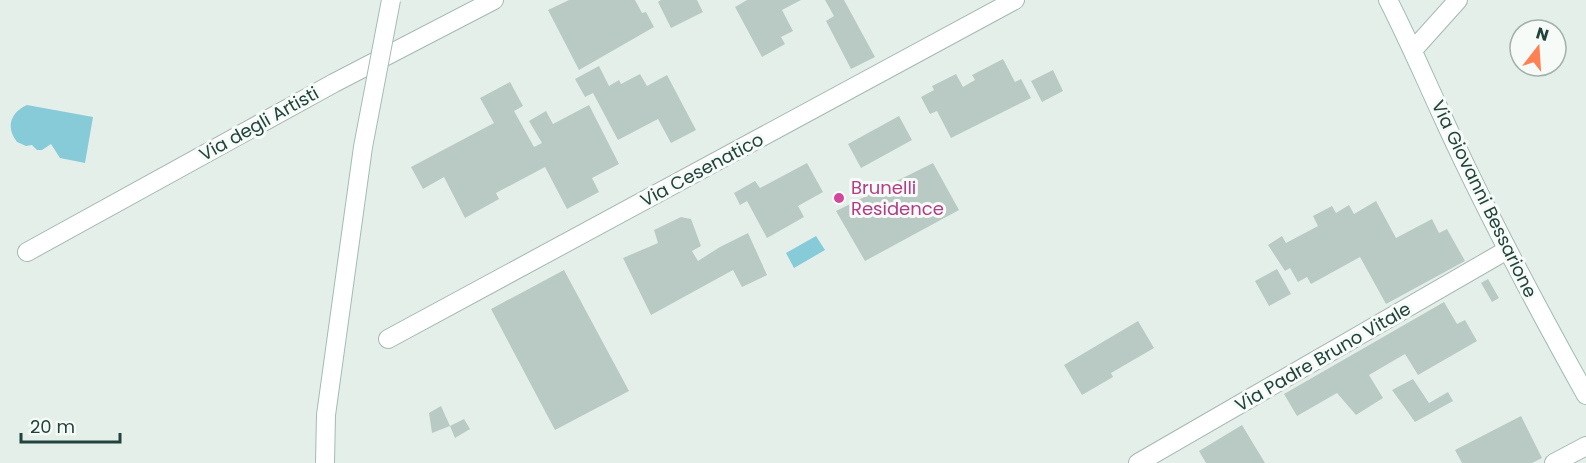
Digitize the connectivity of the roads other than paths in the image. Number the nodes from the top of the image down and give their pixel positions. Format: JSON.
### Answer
{"nodes":[{"id":1,"x":390,"y":0,"type":"edge"},
{"id":2,"x":494,"y":0,"type":"edge"},
{"id":3,"x":1015,"y":0,"type":"edge"},
{"id":4,"x":1388,"y":0,"type":"edge"},
{"id":5,"x":1458,"y":0,"type":"edge"},
{"id":6,"x":1414,"y":49,"type":"junction"},
{"id":7,"x":1507,"y":250,"type":"junction"},
{"id":8,"x":27,"y":252,"type":"dead end"},
{"id":9,"x":388,"y":339,"type":"dead end"},
{"id":10,"x":1586,"y":395,"type":"edge"},
{"id":11,"x":1586,"y":446,"type":"edge"},
{"id":12,"x":325,"y":463,"type":"edge"},
{"id":13,"x":1138,"y":463,"type":"edge"},
{"id":14,"x":1554,"y":463,"type":"edge"}],
"edges":[{"from":1,"to":12,"type":"street","bridge":true},
{"from":2,"to":8,"type":"street","name":"Via degli Artisti"},
{"from":3,"to":9,"type":"street","name":"Via Cesenatico"},
{"from":4,"to":6,"type":"street","name":"Via Giovanni Bessarione"},
{"from":5,"to":6,"type":"street"},
{"from":6,"to":7,"type":"street","name":"Via Giovanni Bessarione"},
{"from":7,"to":10,"type":"street","name":"Via Giovanni Bessarione"},
{"from":7,"to":13,"type":"street","name":"Via Padre Bruno Vitale"},
{"from":11,"to":14,"type":"street"}]}
